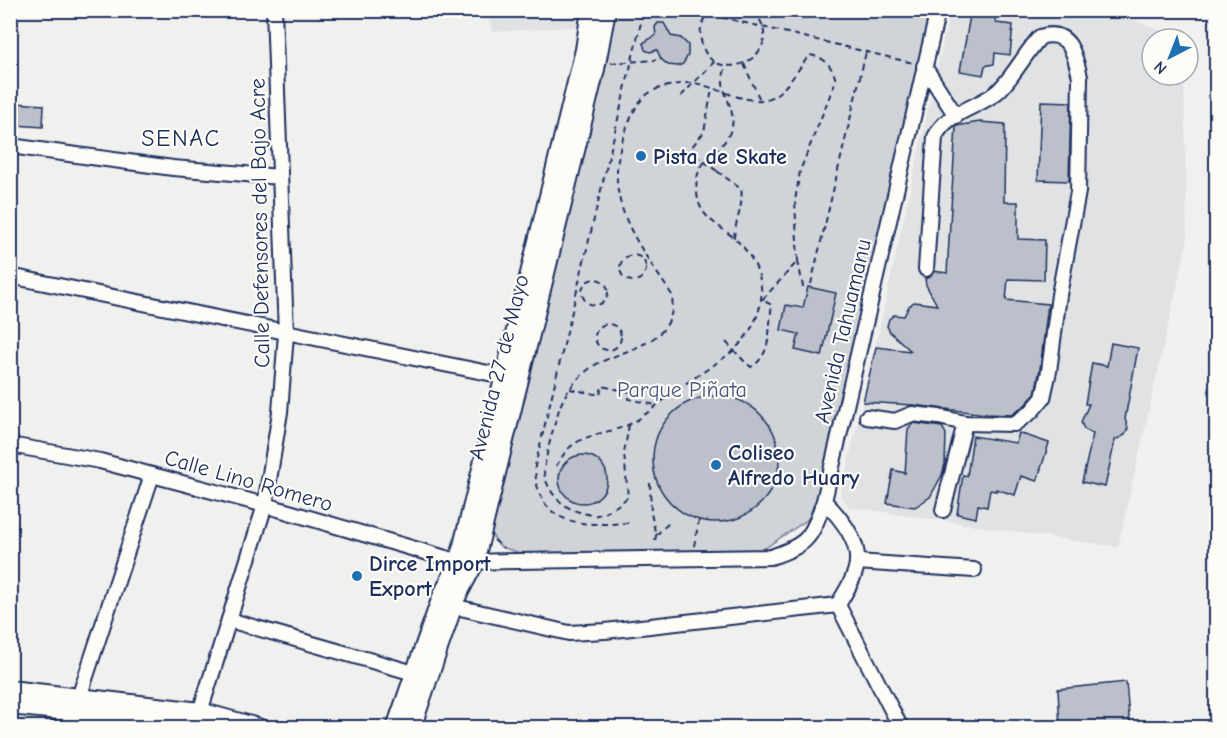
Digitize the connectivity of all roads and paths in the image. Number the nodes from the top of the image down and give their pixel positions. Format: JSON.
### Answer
{"nodes":[{"id":1,"x":274,"y":10,"type":"edge"},
{"id":2,"x":591,"y":10,"type":"edge"},
{"id":3,"x":606,"y":10,"type":"edge"},
{"id":4,"x":644,"y":10,"type":"edge"},
{"id":5,"x":691,"y":10,"type":"edge"},
{"id":6,"x":711,"y":10,"type":"edge"},
{"id":7,"x":753,"y":10,"type":"edge"},
{"id":8,"x":938,"y":10,"type":"edge"},
{"id":9,"x":707,"y":14,"type":"junction"},
{"id":10,"x":764,"y":28,"type":"junction"},
{"id":11,"x":866,"y":52,"type":"junction"},
{"id":12,"x":656,"y":60,"type":"dead end"},
{"id":13,"x":632,"y":61,"type":"junction"},
{"id":14,"x":715,"y":61,"type":"junction"},
{"id":15,"x":602,"y":64,"type":"dead end"},
{"id":16,"x":744,"y":64,"type":"junction"},
{"id":17,"x":726,"y":66,"type":"junction"},
{"id":18,"x":924,"y":66,"type":"junction"},
{"id":19,"x":694,"y":83,"type":"junction"},
{"id":20,"x":712,"y":89,"type":"junction"},
{"id":21,"x":727,"y":92,"type":"junction"},
{"id":22,"x":681,"y":96,"type":"dead end"},
{"id":23,"x":760,"y":101,"type":"junction"},
{"id":24,"x":956,"y":116,"type":"junction"},
{"id":25,"x":10,"y":146,"type":"edge"},
{"id":26,"x":280,"y":177,"type":"junction"},
{"id":27,"x":734,"y":238,"type":"junction"},
{"id":28,"x":647,"y":261,"type":"junction"},
{"id":29,"x":798,"y":261,"type":"junction"},
{"id":30,"x":926,"y":269,"type":"dead end"},
{"id":31,"x":10,"y":276,"type":"edge"},
{"id":32,"x":811,"y":284,"type":"dead end"},
{"id":33,"x":803,"y":287,"type":"dead end"},
{"id":34,"x":577,"y":290,"type":"junction"},
{"id":35,"x":582,"y":292,"type":"junction"},
{"id":36,"x":762,"y":300,"type":"junction"},
{"id":37,"x":286,"y":334,"type":"junction"},
{"id":38,"x":726,"y":342,"type":"dead end"},
{"id":39,"x":616,"y":348,"type":"junction"},
{"id":40,"x":619,"y":355,"type":"junction"},
{"id":41,"x":513,"y":378,"type":"junction"},
{"id":42,"x":570,"y":389,"type":"junction"},
{"id":43,"x":656,"y":405,"type":"junction"},
{"id":44,"x":867,"y":417,"type":"dead end"},
{"id":45,"x":966,"y":423,"type":"junction"},
{"id":46,"x":628,"y":424,"type":"junction"},
{"id":47,"x":10,"y":445,"type":"edge"},
{"id":48,"x":556,"y":466,"type":"dead end"},
{"id":49,"x":152,"y":475,"type":"junction"},
{"id":50,"x":650,"y":483,"type":"dead end"},
{"id":51,"x":824,"y":501,"type":"junction"},
{"id":52,"x":265,"y":505,"type":"junction"},
{"id":53,"x":943,"y":510,"type":"dead end"},
{"id":54,"x":699,"y":520,"type":"dead end"},
{"id":55,"x":628,"y":523,"type":"dead end"},
{"id":56,"x":669,"y":523,"type":"dead end"},
{"id":57,"x":491,"y":535,"type":"dead end"},
{"id":58,"x":656,"y":536,"type":"junction"},
{"id":59,"x":506,"y":549,"type":"dead end"},
{"id":60,"x":692,"y":551,"type":"dead end"},
{"id":61,"x":652,"y":552,"type":"dead end"},
{"id":62,"x":857,"y":562,"type":"junction"},
{"id":63,"x":467,"y":563,"type":"junction"},
{"id":64,"x":975,"y":570,"type":"dead end"},
{"id":65,"x":838,"y":605,"type":"junction"},
{"id":66,"x":452,"y":606,"type":"junction"},
{"id":67,"x":230,"y":620,"type":"junction"},
{"id":68,"x":414,"y":674,"type":"junction"},
{"id":69,"x":10,"y":690,"type":"edge"},
{"id":70,"x":10,"y":705,"type":"edge"},
{"id":71,"x":74,"y":712,"type":"edge"},
{"id":72,"x":200,"y":722,"type":"edge"},
{"id":73,"x":258,"y":728,"type":"edge"},
{"id":74,"x":396,"y":728,"type":"edge"},
{"id":75,"x":411,"y":728,"type":"edge"},
{"id":76,"x":901,"y":728,"type":"edge"}],
"edges":[{"from":1,"to":26,"type":"street","name":"Calle Defensores del Bajo Acre"},
{"from":2,"to":41,"type":"main road","name":"Avenida 27 de Mayo"},
{"from":3,"to":41,"type":"main road","name":"Avenida 27 de Mayo"},
{"from":4,"to":13,"type":"path"},
{"from":5,"to":9,"type":"path"},
{"from":6,"to":9,"type":"path"},
{"from":7,"to":10,"type":"path"},
{"from":8,"to":18,"type":"street","name":"Avenida Tahuamanu"},
{"from":9,"to":10,"type":"path"},
{"from":9,"to":14,"type":"path"},
{"from":10,"to":11,"type":"path"},
{"from":10,"to":16,"type":"path"},
{"from":11,"to":18,"type":"path"},
{"from":11,"to":32,"type":"path"},
{"from":12,"to":13,"type":"path"},
{"from":13,"to":15,"type":"path"},
{"from":13,"to":34,"type":"path"},
{"from":14,"to":17,"type":"path"},
{"from":14,"to":19,"type":"path"},
{"from":16,"to":17,"type":"path"},
{"from":16,"to":23,"type":"path"},
{"from":17,"to":21,"type":"path"},
{"from":18,"to":24,"type":"street"},
{"from":18,"to":51,"type":"street","name":"Avenida Tahuamanu"},
{"from":19,"to":20,"type":"path"},
{"from":19,"to":22,"type":"path"},
{"from":19,"to":28,"type":"path"},
{"from":20,"to":21,"type":"path"},
{"from":20,"to":27,"type":"path","bridge":true},
{"from":21,"to":23,"type":"path"},
{"from":21,"to":27,"type":"path"},
{"from":23,"to":29,"type":"path"},
{"from":24,"to":30,"type":"street"},
{"from":24,"to":45,"type":"street"},
{"from":25,"to":26,"type":"street"},
{"from":26,"to":37,"type":"street","name":"Calle Defensores del Bajo Acre"},
{"from":27,"to":36,"type":"path"},
{"from":28,"to":28,"type":"path"},
{"from":28,"to":40,"type":"path"},
{"from":29,"to":33,"type":"path"},
{"from":29,"to":36,"type":"path"},
{"from":31,"to":37,"type":"street"},
{"from":34,"to":35,"type":"path"},
{"from":34,"to":55,"type":"path"},
{"from":35,"to":35,"type":"path"},
{"from":36,"to":38,"type":"path","bridge":true},
{"from":36,"to":43,"type":"path"},
{"from":37,"to":41,"type":"street"},
{"from":37,"to":52,"type":"street","name":"Calle Defensores del Bajo Acre"},
{"from":39,"to":39,"type":"path"},
{"from":39,"to":40,"type":"path"},
{"from":40,"to":42,"type":"path"},
{"from":41,"to":63,"type":"main road","name":"Avenida 27 de Mayo"},
{"from":42,"to":43,"type":"path"},
{"from":42,"to":46,"type":"path"},
{"from":43,"to":46,"type":"path"},
{"from":44,"to":45,"type":"street"},
{"from":45,"to":53,"type":"street"},
{"from":46,"to":48,"type":"path"},
{"from":47,"to":49,"type":"street","name":"Calle Lino Romero"},
{"from":49,"to":52,"type":"street","name":"Calle Lino Romero"},
{"from":49,"to":71,"type":"street"},
{"from":50,"to":58,"type":"path"},
{"from":51,"to":62,"type":"street"},
{"from":51,"to":63,"type":"street","name":"Avenida Tahuamanu"},
{"from":52,"to":63,"type":"street","name":"Calle Lino Romero"},
{"from":52,"to":67,"type":"street","name":"Calle Defensores del Bajo Acre"},
{"from":54,"to":60,"type":"path"},
{"from":56,"to":58,"type":"path"},
{"from":57,"to":59,"type":"path"},
{"from":58,"to":61,"type":"path"},
{"from":62,"to":64,"type":"street"},
{"from":62,"to":65,"type":"street"},
{"from":63,"to":66,"type":"main road","name":"Avenida 27 de Mayo"},
{"from":63,"to":68,"type":"main road","name":"Avenida 27 de Mayo"},
{"from":65,"to":66,"type":"street"},
{"from":65,"to":76,"type":"street"},
{"from":66,"to":75,"type":"main road","name":"Avenida 27 de Mayo"},
{"from":67,"to":68,"type":"street"},
{"from":67,"to":72,"type":"street","name":"Calle Defensores del Bajo Acre"},
{"from":68,"to":74,"type":"main road","name":"Avenida 27 de Mayo"},
{"from":69,"to":71,"type":"main road"},
{"from":70,"to":71,"type":"main road"},
{"from":71,"to":72,"type":"main road"},
{"from":72,"to":73,"type":"main road"}]}
